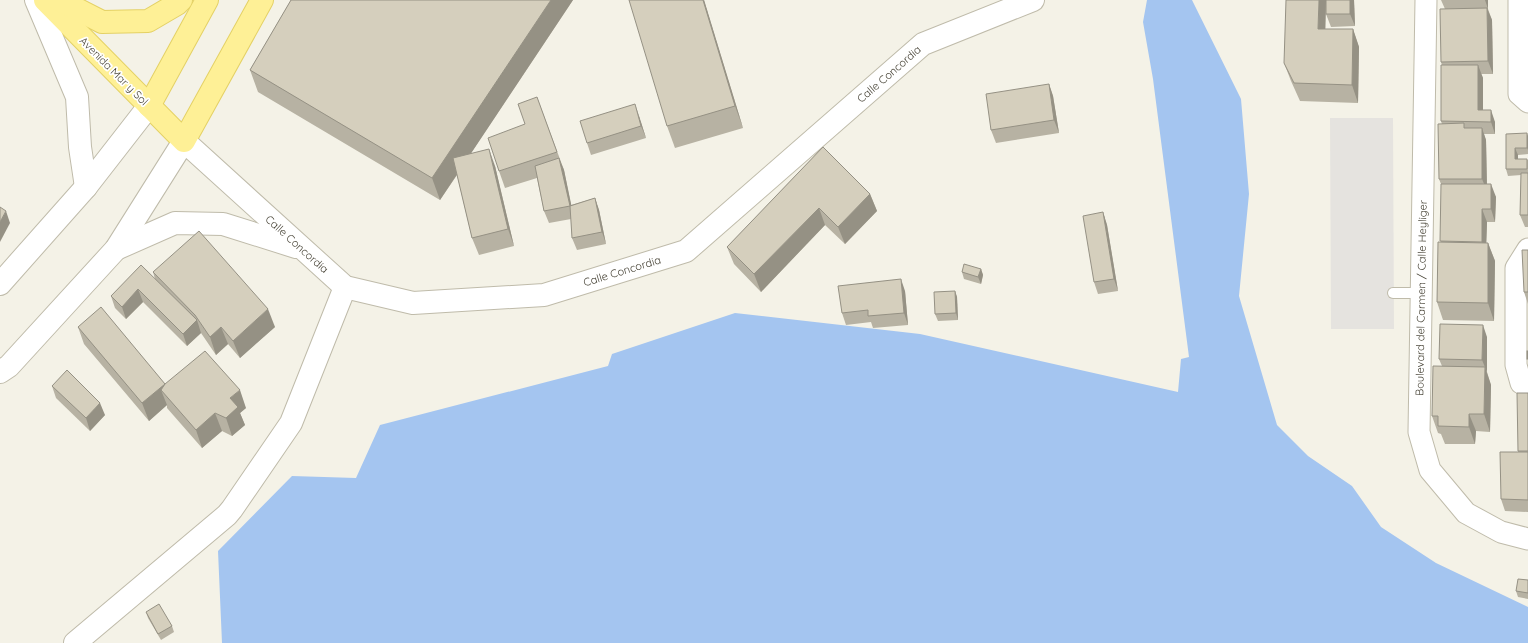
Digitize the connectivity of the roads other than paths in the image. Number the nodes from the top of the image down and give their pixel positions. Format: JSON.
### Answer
{"nodes":[{"id":1,"x":36,"y":0,"type":"edge"},
{"id":2,"x":44,"y":0,"type":"edge"},
{"id":3,"x":59,"y":0,"type":"edge"},
{"id":4,"x":181,"y":0,"type":"edge"},
{"id":5,"x":207,"y":0,"type":"edge"},
{"id":6,"x":262,"y":0,"type":"edge"},
{"id":7,"x":1033,"y":0,"type":"edge"},
{"id":8,"x":1426,"y":0,"type":"edge"},
{"id":9,"x":1519,"y":0,"type":"edge"},
{"id":10,"x":1528,"y":102,"type":"edge"},
{"id":11,"x":149,"y":106,"type":"junction"},
{"id":12,"x":184,"y":141,"type":"junction"},
{"id":13,"x":86,"y":187,"type":"junction"},
{"id":14,"x":116,"y":249,"type":"junction"},
{"id":15,"x":303,"y":249,"type":"junction"},
{"id":16,"x":1528,"y":249,"type":"edge"},
{"id":17,"x":0,"y":284,"type":"edge"},
{"id":18,"x":345,"y":287,"type":"junction"},
{"id":19,"x":1393,"y":293,"type":"dead end"},
{"id":20,"x":1421,"y":293,"type":"junction"},
{"id":21,"x":0,"y":372,"type":"edge"},
{"id":22,"x":1528,"y":386,"type":"edge"},
{"id":23,"x":1528,"y":539,"type":"edge"},
{"id":24,"x":75,"y":643,"type":"edge"}],
"edges":[{"from":1,"to":13,"type":"street"},
{"from":2,"to":11,"type":"main road","name":"Avenida Mar y Sol"},
{"from":3,"to":4,"type":"main road"},
{"from":5,"to":11,"type":"main road"},
{"from":6,"to":12,"type":"main road"},
{"from":7,"to":18,"type":"street","name":"Calle Concordia"},
{"from":8,"to":20,"type":"street","name":"Boulevard del Carmen / Calle Heyliger"},
{"from":9,"to":10,"type":"street"},
{"from":11,"to":12,"type":"main road","name":"Avenida Mar y Sol"},
{"from":11,"to":13,"type":"street"},
{"from":12,"to":14,"type":"street"},
{"from":12,"to":15,"type":"street","name":"Calle Concordia"},
{"from":13,"to":17,"type":"street"},
{"from":14,"to":15,"type":"street"},
{"from":14,"to":21,"type":"street"},
{"from":15,"to":18,"type":"street","name":"Calle Concordia"},
{"from":16,"to":22,"type":"street"},
{"from":18,"to":24,"type":"street"},
{"from":19,"to":20,"type":"lane"},
{"from":20,"to":23,"type":"street","name":"Boulevard del Carmen / Calle Heyliger"}]}
